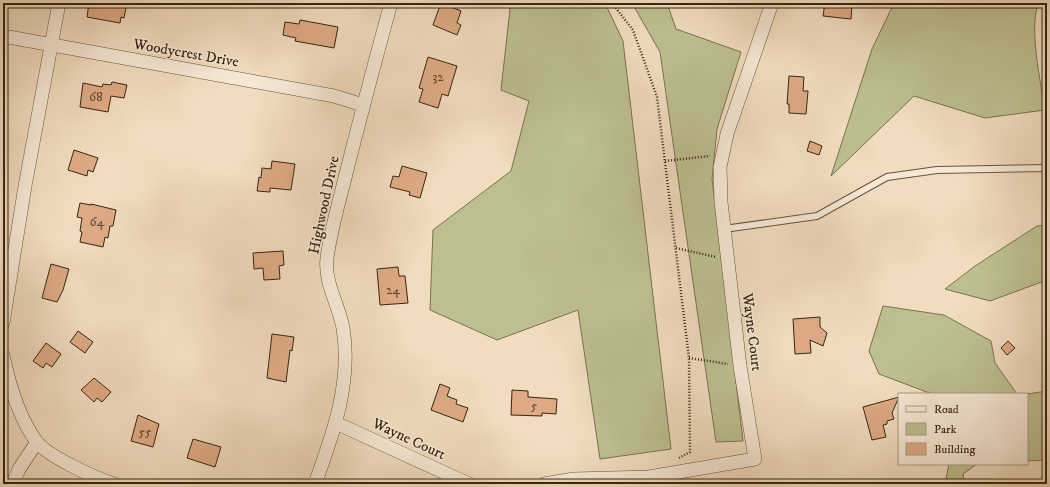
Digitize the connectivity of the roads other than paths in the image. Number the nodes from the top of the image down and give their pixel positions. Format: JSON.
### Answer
{"nodes":[{"id":1,"x":59,"y":3,"type":"edge"},
{"id":2,"x":391,"y":3,"type":"edge"},
{"id":3,"x":772,"y":3,"type":"edge"},
{"id":4,"x":3,"y":36,"type":"edge"},
{"id":5,"x":51,"y":44,"type":"junction"},
{"id":6,"x":363,"y":105,"type":"junction"},
{"id":7,"x":1047,"y":168,"type":"edge"},
{"id":8,"x":724,"y":229,"type":"junction"},
{"id":9,"x":9,"y":243,"type":"edge"},
{"id":10,"x":3,"y":323,"type":"edge"},
{"id":11,"x":3,"y":355,"type":"edge"},
{"id":12,"x":336,"y":423,"type":"junction"},
{"id":13,"x":37,"y":442,"type":"junction"},
{"id":14,"x":13,"y":484,"type":"edge"},
{"id":15,"x":114,"y":484,"type":"edge"},
{"id":16,"x":314,"y":484,"type":"edge"},
{"id":17,"x":469,"y":484,"type":"edge"},
{"id":18,"x":544,"y":484,"type":"edge"}],
"edges":[{"from":1,"to":5,"type":"street"},
{"from":2,"to":6,"type":"street","name":"Highwood Drive"},
{"from":3,"to":8,"type":"street","name":"Wayne Court"},
{"from":4,"to":5,"type":"street","name":"Woodycrest Drive"},
{"from":5,"to":6,"type":"street","name":"Woodycrest Drive"},
{"from":5,"to":9,"type":"street"},
{"from":6,"to":12,"type":"street","name":"Highwood Drive"},
{"from":7,"to":8,"type":"lane"},
{"from":8,"to":18,"type":"street","name":"Wayne Court"},
{"from":9,"to":10,"type":"street"},
{"from":11,"to":13,"type":"street"},
{"from":12,"to":16,"type":"street","name":"Highwood Drive"},
{"from":12,"to":17,"type":"street","name":"Wayne Court"},
{"from":13,"to":14,"type":"street"},
{"from":13,"to":15,"type":"street"}]}
